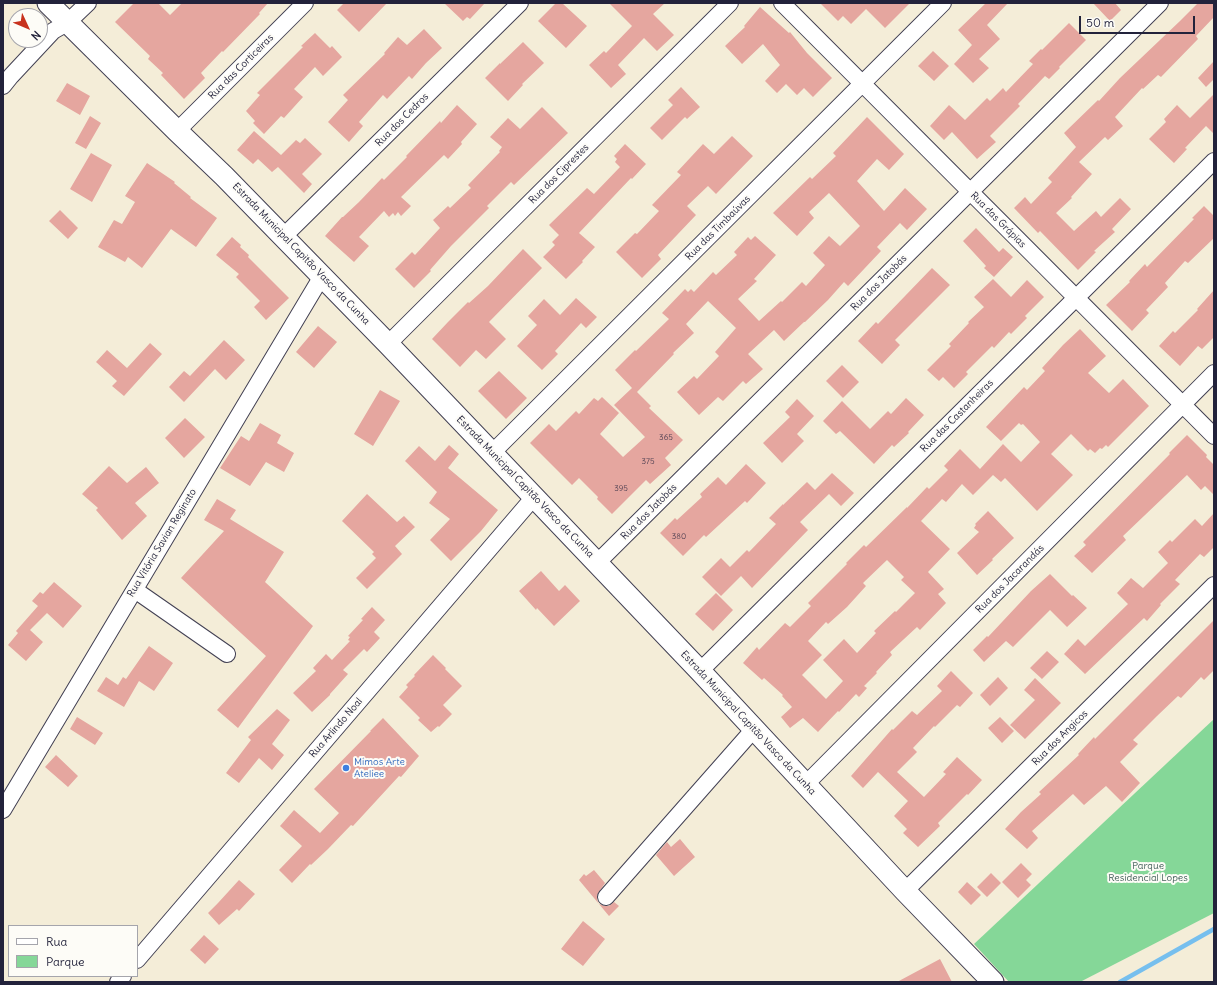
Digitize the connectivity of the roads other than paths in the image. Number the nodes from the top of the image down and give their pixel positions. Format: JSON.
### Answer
{"nodes":[{"id":1,"x":48,"y":3,"type":"edge"},
{"id":2,"x":88,"y":3,"type":"edge"},
{"id":3,"x":305,"y":3,"type":"edge"},
{"id":4,"x":520,"y":3,"type":"edge"},
{"id":5,"x":730,"y":3,"type":"edge"},
{"id":6,"x":782,"y":3,"type":"edge"},
{"id":7,"x":943,"y":3,"type":"edge"},
{"id":8,"x":1160,"y":3,"type":"edge"},
{"id":9,"x":67,"y":23,"type":"junction"},
{"id":10,"x":863,"y":84,"type":"junction"},
{"id":11,"x":3,"y":86,"type":"edge"},
{"id":12,"x":176,"y":131,"type":"junction"},
{"id":13,"x":1214,"y":160,"type":"edge"},
{"id":14,"x":970,"y":192,"type":"junction"},
{"id":15,"x":284,"y":237,"type":"junction"},
{"id":16,"x":322,"y":276,"type":"junction"},
{"id":17,"x":1076,"y":298,"type":"junction"},
{"id":18,"x":388,"y":344,"type":"junction"},
{"id":19,"x":1214,"y":373,"type":"edge"},
{"id":20,"x":1183,"y":405,"type":"junction"},
{"id":21,"x":1214,"y":436,"type":"edge"},
{"id":22,"x":492,"y":453,"type":"junction"},
{"id":23,"x":534,"y":497,"type":"junction"},
{"id":24,"x":597,"y":563,"type":"junction"},
{"id":25,"x":1214,"y":585,"type":"edge"},
{"id":26,"x":135,"y":590,"type":"junction"},
{"id":27,"x":227,"y":654,"type":"dead end"},
{"id":28,"x":700,"y":671,"type":"junction"},
{"id":29,"x":754,"y":729,"type":"junction"},
{"id":30,"x":806,"y":784,"type":"junction"},
{"id":31,"x":3,"y":810,"type":"edge"},
{"id":32,"x":905,"y":891,"type":"junction"},
{"id":33,"x":606,"y":897,"type":"dead end"},
{"id":34,"x":138,"y":959,"type":"edge"},
{"id":35,"x":993,"y":982,"type":"edge"}],
"edges":[{"from":1,"to":9,"type":"main road","name":"Estrada Municipal Capitão Vasco da Cunha"},
{"from":2,"to":9,"type":"street"},
{"from":3,"to":12,"type":"street","name":"Rua das Corticeiras"},
{"from":4,"to":15,"type":"street","name":"Rua dos Cedros"},
{"from":5,"to":18,"type":"street","name":"Rua dos Ciprestes"},
{"from":6,"to":10,"type":"street","name":"Rua das Grápias"},
{"from":7,"to":10,"type":"street","name":"Rua das Timbaúvas"},
{"from":8,"to":14,"type":"street","name":"Rua dos Jatobás"},
{"from":9,"to":11,"type":"street"},
{"from":9,"to":12,"type":"main road","name":"Estrada Municipal Capitão Vasco da Cunha"},
{"from":10,"to":14,"type":"street","name":"Rua das Grápias"},
{"from":10,"to":22,"type":"street","name":"Rua das Timbaúvas"},
{"from":12,"to":15,"type":"main road","name":"Estrada Municipal Capitão Vasco da Cunha"},
{"from":13,"to":17,"type":"street","name":"Rua das Castanheiras"},
{"from":14,"to":17,"type":"street","name":"Rua das Grápias"},
{"from":14,"to":24,"type":"street","name":"Rua dos Jatobás"},
{"from":15,"to":16,"type":"main road","name":"Estrada Municipal Capitão Vasco da Cunha"},
{"from":16,"to":18,"type":"main road","name":"Estrada Municipal Capitão Vasco da Cunha"},
{"from":16,"to":26,"type":"street","name":"Rua Vitória Savian Reginato"},
{"from":17,"to":20,"type":"street","name":"Rua das Grápias"},
{"from":17,"to":28,"type":"street","name":"Rua das Castanheiras"},
{"from":18,"to":22,"type":"main road","name":"Estrada Municipal Capitão Vasco da Cunha"},
{"from":19,"to":20,"type":"street","name":"Rua dos Jacarandás"},
{"from":20,"to":21,"type":"street","name":"Rua das Grápias"},
{"from":20,"to":30,"type":"street","name":"Rua dos Jacarandás"},
{"from":22,"to":23,"type":"main road","name":"Estrada Municipal Capitão Vasco da Cunha"},
{"from":23,"to":24,"type":"main road","name":"Estrada Municipal Capitão Vasco da Cunha"},
{"from":23,"to":34,"type":"street","name":"Rua Arlindo Noal"},
{"from":24,"to":28,"type":"main road","name":"Estrada Municipal Capitão Vasco da Cunha"},
{"from":25,"to":32,"type":"street","name":"Rua dos Angicos"},
{"from":26,"to":27,"type":"street"},
{"from":26,"to":31,"type":"street","name":"Rua Vitória Savian Reginato"},
{"from":28,"to":29,"type":"main road","name":"Estrada Municipal Capitão Vasco da Cunha"},
{"from":29,"to":30,"type":"main road","name":"Estrada Municipal Capitão Vasco da Cunha"},
{"from":29,"to":33,"type":"street"},
{"from":30,"to":32,"type":"main road","name":"Estrada Municipal Capitão Vasco da Cunha"},
{"from":32,"to":35,"type":"main road","name":"Estrada Municipal Capitão Vasco da Cunha"}]}
